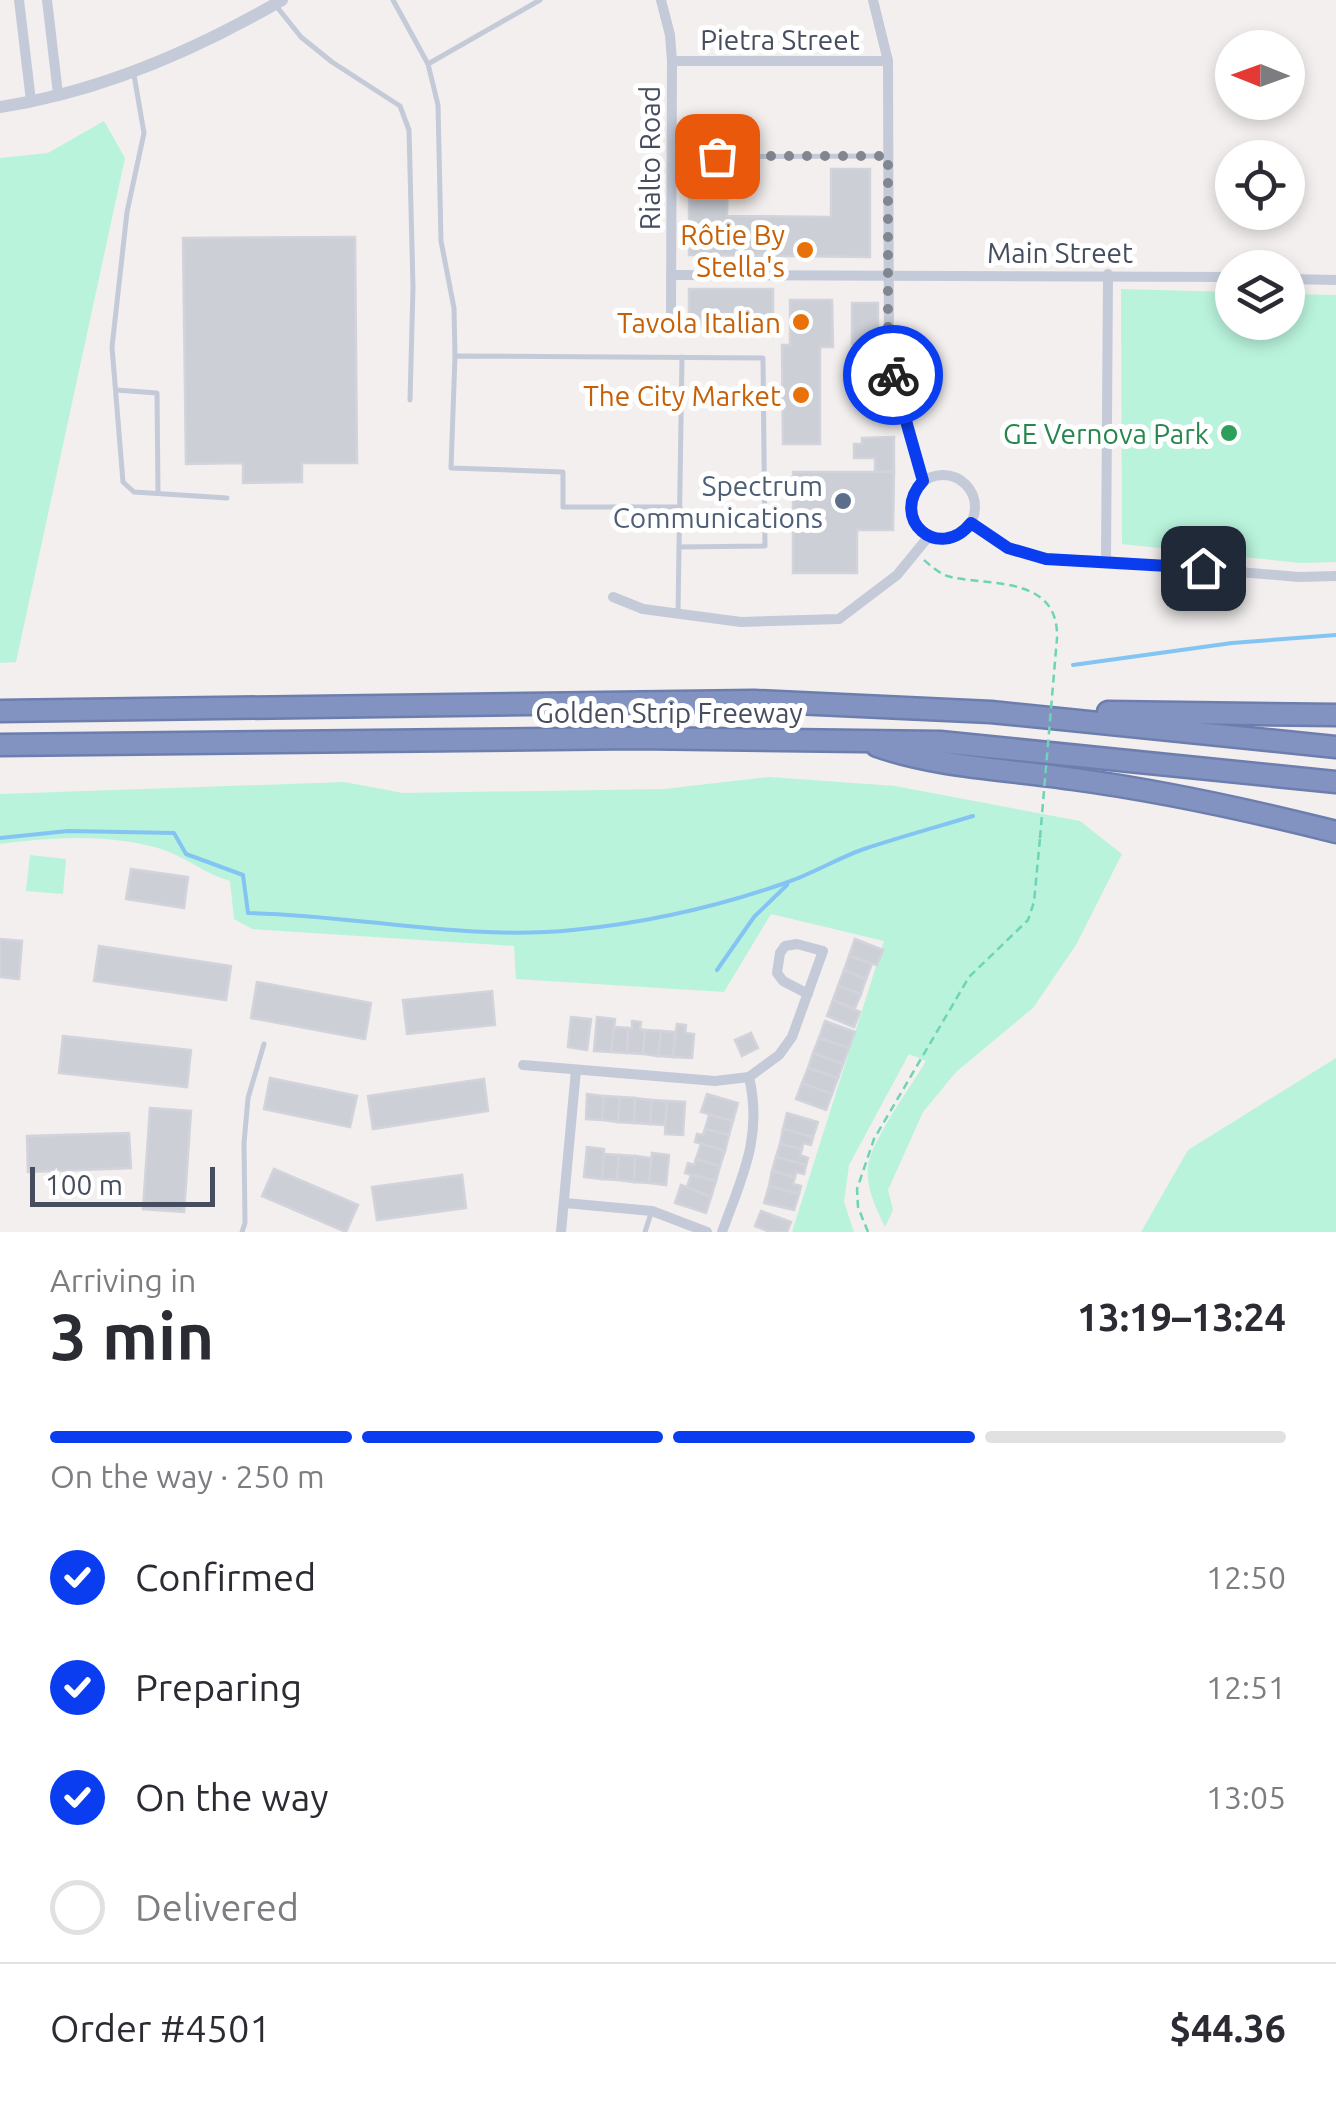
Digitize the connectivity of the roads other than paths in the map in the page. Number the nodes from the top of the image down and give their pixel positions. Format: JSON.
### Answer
{"nodes":[{"id":1,"x":19,"y":0,"type":"edge"},
{"id":2,"x":48,"y":0,"type":"edge"},
{"id":3,"x":393,"y":0,"type":"edge"},
{"id":4,"x":540,"y":0,"type":"edge"},
{"id":5,"x":661,"y":0,"type":"edge"},
{"id":6,"x":873,"y":0,"type":"edge"},
{"id":7,"x":279,"y":2,"type":"edge"},
{"id":8,"x":672,"y":61,"type":"junction"},
{"id":9,"x":888,"y":61,"type":"junction"},
{"id":10,"x":428,"y":64,"type":"junction"},
{"id":11,"x":134,"y":72,"type":"junction"},
{"id":12,"x":58,"y":94,"type":"junction"},
{"id":13,"x":31,"y":101,"type":"junction"},
{"id":14,"x":0,"y":107,"type":"edge"},
{"id":15,"x":888,"y":156,"type":"junction"},
{"id":16,"x":671,"y":157,"type":"junction"},
{"id":17,"x":888,"y":274,"type":"junction"},
{"id":18,"x":1108,"y":274,"type":"junction"},
{"id":19,"x":672,"y":275,"type":"junction"},
{"id":20,"x":1215,"y":277,"type":"edge"},
{"id":21,"x":1305,"y":279,"type":"edge"},
{"id":22,"x":1336,"y":280,"type":"edge"},
{"id":23,"x":672,"y":317,"type":"dead end"},
{"id":24,"x":455,"y":356,"type":"junction"},
{"id":25,"x":682,"y":357,"type":"junction"},
{"id":26,"x":116,"y":390,"type":"junction"},
{"id":27,"x":410,"y":400,"type":"dead end"},
{"id":28,"x":923,"y":481,"type":"junction"},
{"id":29,"x":158,"y":494,"type":"junction"},
{"id":30,"x":228,"y":498,"type":"dead end"},
{"id":31,"x":680,"y":507,"type":"junction"},
{"id":32,"x":971,"y":523,"type":"junction"},
{"id":33,"x":928,"y":536,"type":"junction"},
{"id":34,"x":679,"y":547,"type":"junction"},
{"id":35,"x":1106,"y":560,"type":"junction"},
{"id":36,"x":1336,"y":576,"type":"edge"},
{"id":37,"x":614,"y":597,"type":"dead end"},
{"id":38,"x":678,"y":614,"type":"junction"},
{"id":39,"x":0,"y":710,"type":"edge"},
{"id":40,"x":991,"y":712,"type":"junction"},
{"id":41,"x":1336,"y":715,"type":"edge"},
{"id":42,"x":861,"y":741,"type":"junction"},
{"id":43,"x":0,"y":745,"type":"edge"},
{"id":44,"x":1336,"y":746,"type":"edge"},
{"id":45,"x":1336,"y":782,"type":"edge"},
{"id":46,"x":1336,"y":832,"type":"edge"},
{"id":47,"x":808,"y":994,"type":"junction"},
{"id":48,"x":264,"y":1044,"type":"dead end"},
{"id":49,"x":523,"y":1064,"type":"dead end"},
{"id":50,"x":576,"y":1070,"type":"junction"},
{"id":51,"x":749,"y":1077,"type":"junction"},
{"id":52,"x":565,"y":1203,"type":"junction"},
{"id":53,"x":652,"y":1210,"type":"junction"},
{"id":54,"x":242,"y":1232,"type":"edge"},
{"id":55,"x":561,"y":1232,"type":"edge"},
{"id":56,"x":645,"y":1232,"type":"edge"},
{"id":57,"x":708,"y":1232,"type":"edge"},
{"id":58,"x":722,"y":1232,"type":"edge"}],
"edges":[{"from":1,"to":13,"type":"street"},
{"from":2,"to":12,"type":"street"},
{"from":3,"to":10,"type":"lane"},
{"from":4,"to":10,"type":"lane"},
{"from":5,"to":8,"type":"street","name":"Rialto Road"},
{"from":6,"to":9,"type":"street"},
{"from":7,"to":11,"type":"street"},
{"from":7,"to":27,"type":"lane"},
{"from":8,"to":9,"type":"street","name":"Pietra Street"},
{"from":8,"to":16,"type":"street","name":"Rialto Road"},
{"from":9,"to":15,"type":"street"},
{"from":10,"to":24,"type":"lane"},
{"from":11,"to":12,"type":"street"},
{"from":11,"to":26,"type":"lane"},
{"from":12,"to":13,"type":"street"},
{"from":13,"to":14,"type":"street"},
{"from":15,"to":16,"type":"lane"},
{"from":15,"to":17,"type":"street"},
{"from":16,"to":19,"type":"street","name":"Rialto Road"},
{"from":17,"to":18,"type":"street","name":"Main Street"},
{"from":17,"to":19,"type":"street","name":"Main Street"},
{"from":17,"to":28,"type":"street"},
{"from":18,"to":20,"type":"street","name":"Main Street"},
{"from":18,"to":35,"type":"street"},
{"from":19,"to":23,"type":"street","name":"Rialto Road"},
{"from":21,"to":22,"type":"street"},
{"from":24,"to":25,"type":"lane"},
{"from":24,"to":31,"type":"lane"},
{"from":25,"to":31,"type":"lane"},
{"from":25,"to":34,"type":"lane"},
{"from":26,"to":29,"type":"lane"},
{"from":26,"to":29,"type":"lane"},
{"from":28,"to":32,"type":"street"},
{"from":28,"to":33,"type":"street"},
{"from":29,"to":30,"type":"lane"},
{"from":31,"to":34,"type":"lane"},
{"from":32,"to":33,"type":"street"},
{"from":32,"to":35,"type":"street"},
{"from":33,"to":38,"type":"street"},
{"from":34,"to":38,"type":"lane"},
{"from":35,"to":36,"type":"street"},
{"from":37,"to":38,"type":"street"},
{"from":39,"to":40,"type":"highway","name":"Golden Strip Freeway"},
{"from":40,"to":41,"type":"highway"},
{"from":40,"to":44,"type":"highway","name":"Golden Strip Freeway"},
{"from":42,"to":43,"type":"highway","name":"Golden Strip Freeway"},
{"from":42,"to":45,"type":"highway","name":"Golden Strip Freeway"},
{"from":42,"to":46,"type":"highway"},
{"from":47,"to":47,"type":"street"},
{"from":47,"to":51,"type":"street"},
{"from":48,"to":54,"type":"lane"},
{"from":49,"to":50,"type":"street"},
{"from":50,"to":51,"type":"street"},
{"from":50,"to":52,"type":"street"},
{"from":51,"to":58,"type":"street"},
{"from":52,"to":53,"type":"street"},
{"from":52,"to":55,"type":"street"},
{"from":53,"to":56,"type":"lane"},
{"from":53,"to":57,"type":"street"}]}
